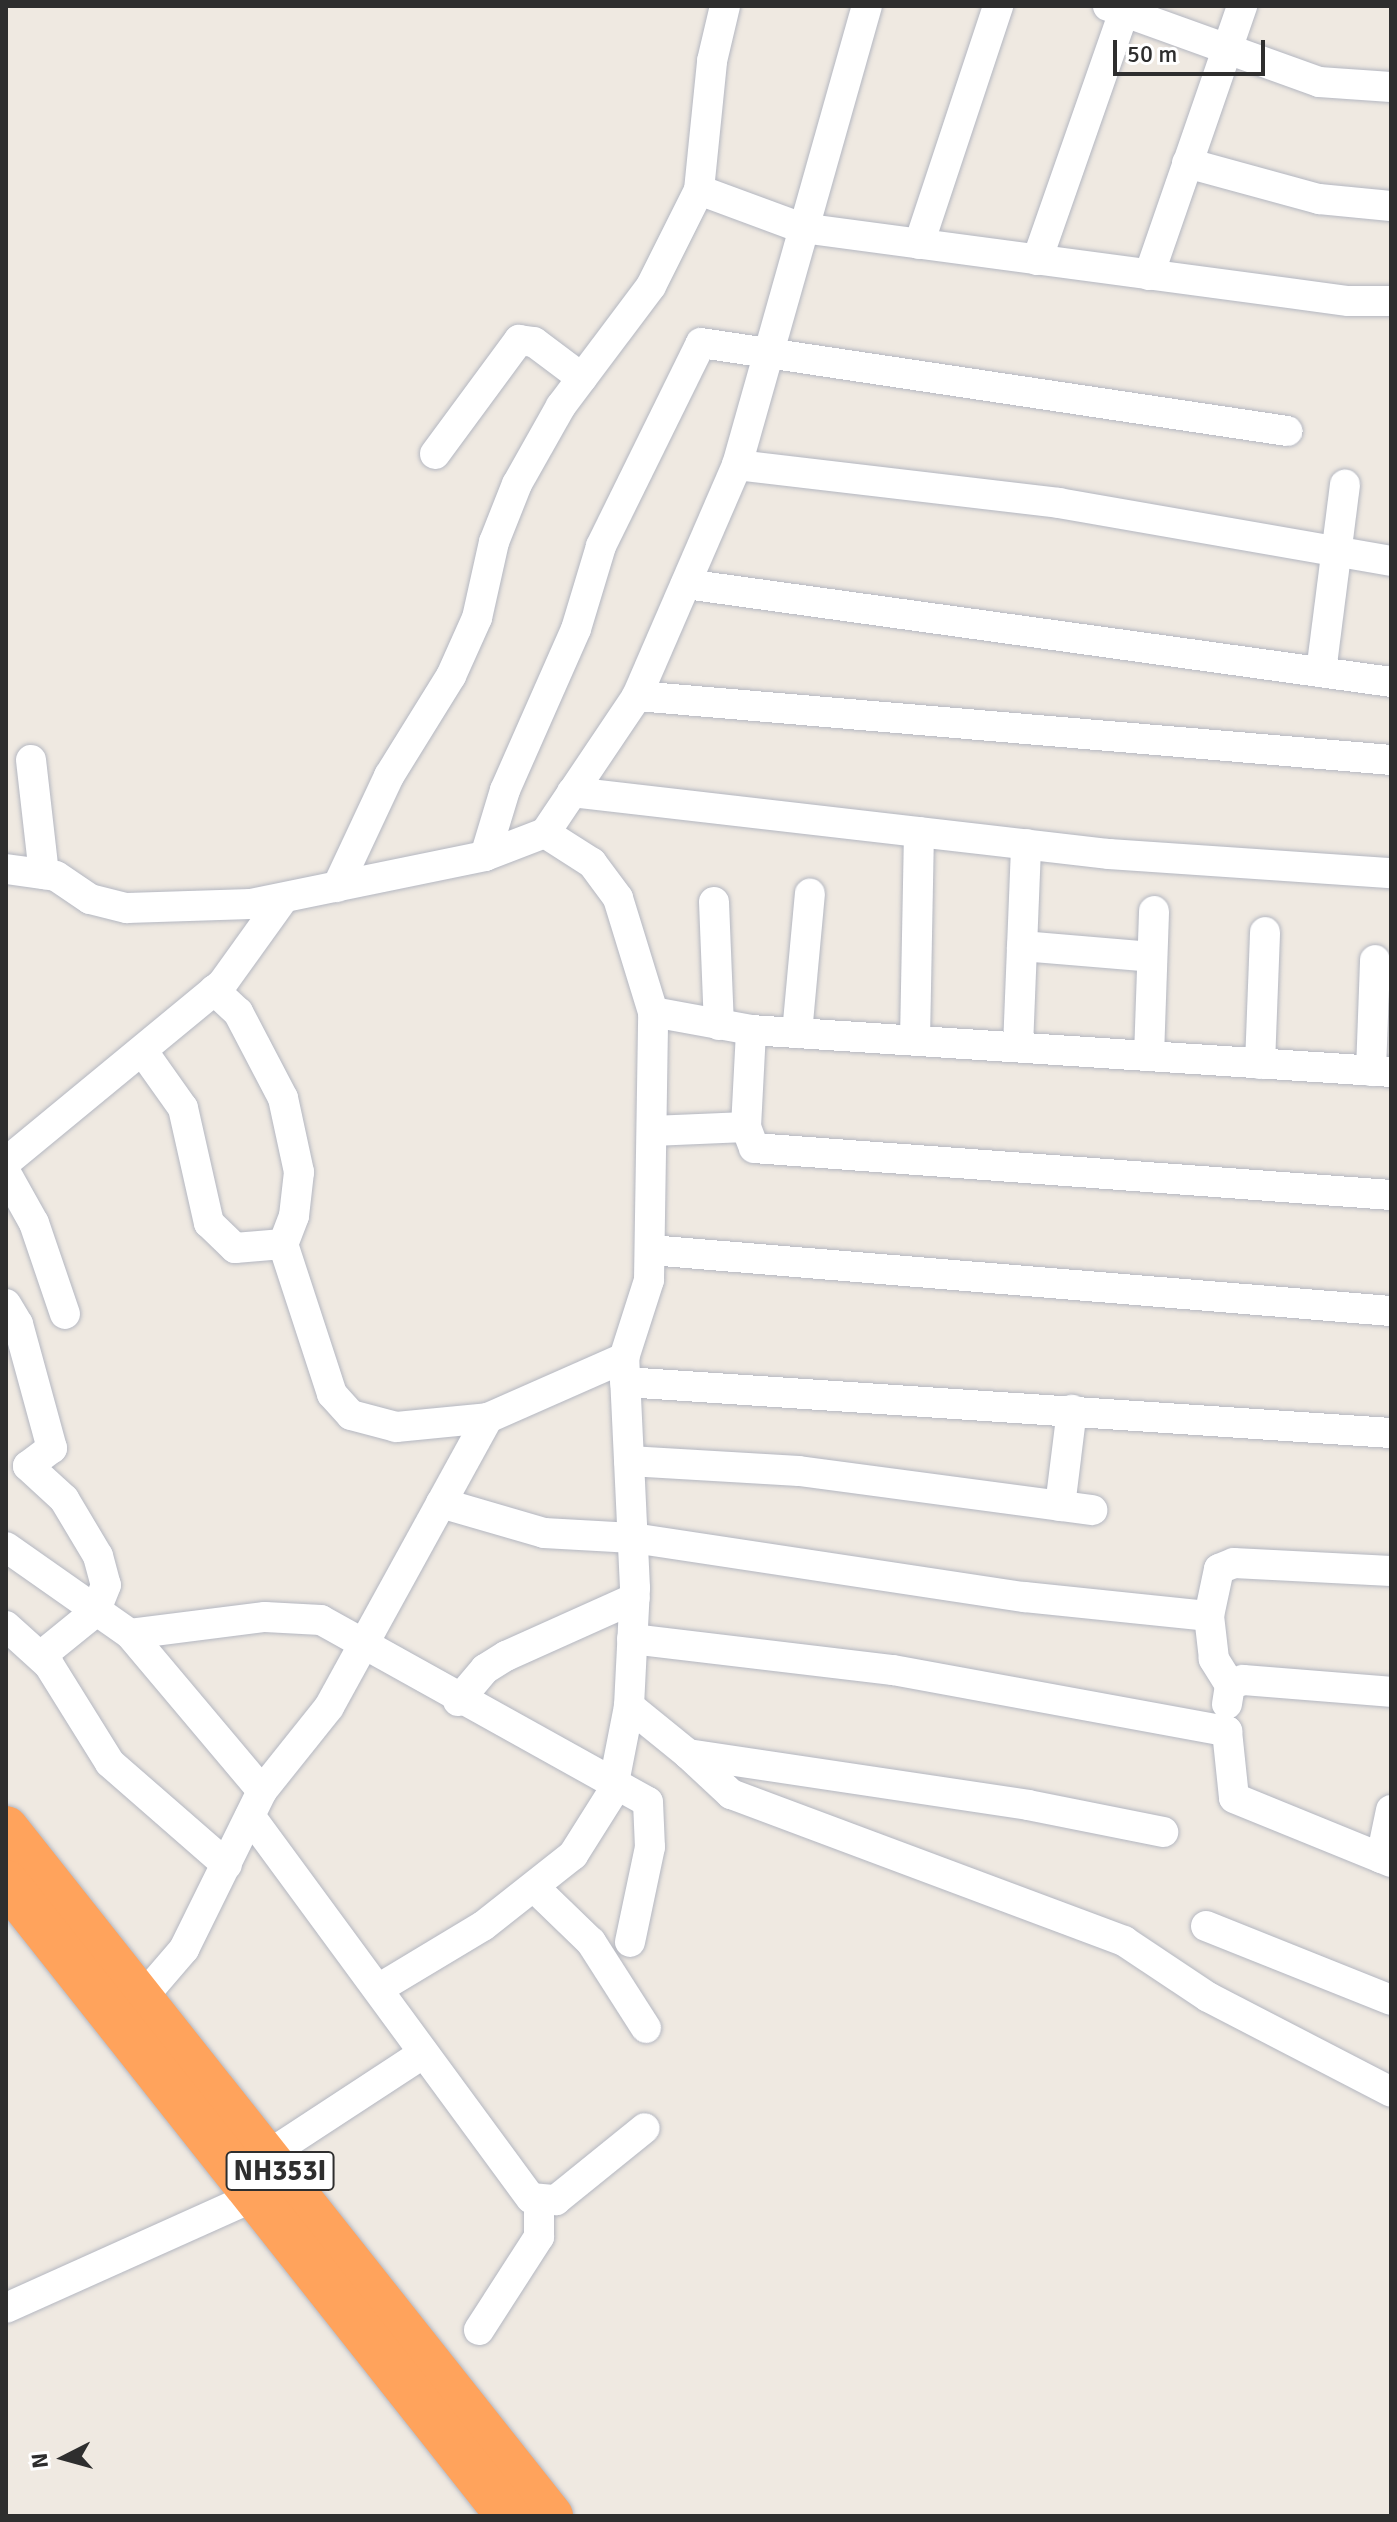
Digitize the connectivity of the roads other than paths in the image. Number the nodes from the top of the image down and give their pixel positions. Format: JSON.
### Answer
{"nodes":[{"id":1,"x":725,"y":6,"type":"edge"},
{"id":2,"x":867,"y":6,"type":"edge"},
{"id":3,"x":998,"y":6,"type":"edge"},
{"id":4,"x":1242,"y":6,"type":"edge"},
{"id":5,"x":1120,"y":8,"type":"edge"},
{"id":6,"x":1226,"y":48,"type":"junction"},
{"id":7,"x":1391,"y":87,"type":"edge"},
{"id":8,"x":1187,"y":163,"type":"junction"},
{"id":9,"x":699,"y":190,"type":"junction"},
{"id":10,"x":1391,"y":206,"type":"edge"},
{"id":11,"x":802,"y":228,"type":"junction"},
{"id":12,"x":919,"y":244,"type":"junction"},
{"id":13,"x":1037,"y":260,"type":"junction"},
{"id":14,"x":1149,"y":275,"type":"junction"},
{"id":15,"x":1391,"y":301,"type":"edge"},
{"id":16,"x":767,"y":356,"type":"junction"},
{"id":17,"x":582,"y":378,"type":"junction"},
{"id":18,"x":1287,"y":431,"type":"dead end"},
{"id":19,"x":435,"y":454,"type":"dead end"},
{"id":20,"x":737,"y":465,"type":"junction"},
{"id":21,"x":1345,"y":485,"type":"dead end"},
{"id":22,"x":1337,"y":552,"type":"junction"},
{"id":23,"x":1391,"y":561,"type":"edge"},
{"id":24,"x":686,"y":584,"type":"junction"},
{"id":25,"x":1321,"y":672,"type":"junction"},
{"id":26,"x":1391,"y":682,"type":"edge"},
{"id":27,"x":637,"y":696,"type":"junction"},
{"id":28,"x":31,"y":760,"type":"dead end"},
{"id":29,"x":1391,"y":760,"type":"edge"},
{"id":30,"x":572,"y":792,"type":"junction"},
{"id":31,"x":919,"y":832,"type":"junction"},
{"id":32,"x":545,"y":833,"type":"junction"},
{"id":33,"x":1026,"y":844,"type":"junction"},
{"id":34,"x":485,"y":856,"type":"junction"},
{"id":35,"x":6,"y":869,"type":"edge"},
{"id":36,"x":1391,"y":873,"type":"edge"},
{"id":37,"x":44,"y":874,"type":"junction"},
{"id":38,"x":337,"y":887,"type":"junction"},
{"id":39,"x":810,"y":894,"type":"dead end"},
{"id":40,"x":283,"y":899,"type":"junction"},
{"id":41,"x":714,"y":902,"type":"dead end"},
{"id":42,"x":1154,"y":911,"type":"dead end"},
{"id":43,"x":1265,"y":932,"type":"dead end"},
{"id":44,"x":1022,"y":946,"type":"junction"},
{"id":45,"x":1152,"y":957,"type":"junction"},
{"id":46,"x":1375,"y":960,"type":"dead end"},
{"id":47,"x":214,"y":990,"type":"junction"},
{"id":48,"x":653,"y":1012,"type":"junction"},
{"id":49,"x":719,"y":1025,"type":"junction"},
{"id":50,"x":751,"y":1030,"type":"junction"},
{"id":51,"x":797,"y":1033,"type":"junction"},
{"id":52,"x":915,"y":1040,"type":"junction"},
{"id":53,"x":1018,"y":1047,"type":"junction"},
{"id":54,"x":144,"y":1053,"type":"junction"},
{"id":55,"x":1149,"y":1056,"type":"junction"},
{"id":56,"x":1260,"y":1064,"type":"junction"},
{"id":57,"x":1381,"y":1072,"type":"edge"},
{"id":58,"x":746,"y":1127,"type":"junction"},
{"id":59,"x":652,"y":1131,"type":"junction"},
{"id":60,"x":6,"y":1162,"type":"edge"},
{"id":61,"x":6,"y":1173,"type":"edge"},
{"id":62,"x":1391,"y":1195,"type":"edge"},
{"id":63,"x":283,"y":1244,"type":"junction"},
{"id":64,"x":650,"y":1250,"type":"junction"},
{"id":65,"x":6,"y":1304,"type":"edge"},
{"id":66,"x":1391,"y":1311,"type":"edge"},
{"id":67,"x":65,"y":1314,"type":"dead end"},
{"id":68,"x":624,"y":1370,"type":"junction"},
{"id":69,"x":1072,"y":1410,"type":"junction"},
{"id":70,"x":488,"y":1418,"type":"junction"},
{"id":71,"x":1391,"y":1433,"type":"edge"},
{"id":72,"x":17,"y":1458,"type":"edge"},
{"id":73,"x":629,"y":1461,"type":"junction"},
{"id":74,"x":441,"y":1503,"type":"junction"},
{"id":75,"x":1060,"y":1506,"type":"junction"},
{"id":76,"x":1092,"y":1510,"type":"dead end"},
{"id":77,"x":633,"y":1538,"type":"junction"},
{"id":78,"x":6,"y":1547,"type":"edge"},
{"id":79,"x":1391,"y":1571,"type":"edge"},
{"id":80,"x":635,"y":1598,"type":"junction"},
{"id":81,"x":95,"y":1612,"type":"junction"},
{"id":82,"x":1209,"y":1616,"type":"junction"},
{"id":83,"x":6,"y":1626,"type":"edge"},
{"id":84,"x":130,"y":1634,"type":"junction"},
{"id":85,"x":632,"y":1639,"type":"junction"},
{"id":86,"x":365,"y":1642,"type":"junction"},
{"id":87,"x":42,"y":1655,"type":"junction"},
{"id":88,"x":1230,"y":1685,"type":"junction"},
{"id":89,"x":1391,"y":1692,"type":"edge"},
{"id":90,"x":458,"y":1701,"type":"junction"},
{"id":91,"x":629,"y":1706,"type":"junction"},
{"id":92,"x":1227,"y":1731,"type":"junction"},
{"id":93,"x":688,"y":1754,"type":"junction"},
{"id":94,"x":614,"y":1783,"type":"junction"},
{"id":95,"x":256,"y":1804,"type":"junction"},
{"id":96,"x":1391,"y":1810,"type":"edge"},
{"id":97,"x":6,"y":1828,"type":"edge"},
{"id":98,"x":1163,"y":1832,"type":"dead end"},
{"id":99,"x":1386,"y":1860,"type":"edge"},
{"id":100,"x":227,"y":1865,"type":"junction"},
{"id":101,"x":6,"y":1882,"type":"edge"},
{"id":102,"x":535,"y":1888,"type":"junction"},
{"id":103,"x":1206,"y":1926,"type":"dead end"},
{"id":104,"x":630,"y":1942,"type":"dead end"},
{"id":105,"x":378,"y":1989,"type":"junction"},
{"id":106,"x":142,"y":1998,"type":"junction"},
{"id":107,"x":1391,"y":2000,"type":"edge"},
{"id":108,"x":646,"y":2028,"type":"dead end"},
{"id":109,"x":424,"y":2053,"type":"junction"},
{"id":110,"x":1391,"y":2092,"type":"edge"},
{"id":111,"x":645,"y":2128,"type":"dead end"},
{"id":112,"x":263,"y":2175,"type":"junction"},
{"id":113,"x":539,"y":2202,"type":"junction"},
{"id":114,"x":6,"y":2308,"type":"edge"},
{"id":115,"x":479,"y":2330,"type":"dead end"},
{"id":116,"x":482,"y":2457,"type":"junction"},
{"id":117,"x":508,"y":2516,"type":"edge"},
{"id":118,"x":551,"y":2516,"type":"edge"}],
"edges":[{"from":1,"to":9,"type":"street"},
{"from":2,"to":11,"type":"street"},
{"from":3,"to":12,"type":"street"},
{"from":4,"to":6,"type":"street"},
{"from":5,"to":6,"type":"street"},
{"from":5,"to":13,"type":"street"},
{"from":6,"to":7,"type":"street"},
{"from":6,"to":8,"type":"street"},
{"from":8,"to":10,"type":"street"},
{"from":8,"to":14,"type":"street"},
{"from":9,"to":11,"type":"street"},
{"from":9,"to":17,"type":"street"},
{"from":11,"to":12,"type":"street"},
{"from":11,"to":16,"type":"street"},
{"from":12,"to":13,"type":"street"},
{"from":13,"to":14,"type":"street"},
{"from":14,"to":15,"type":"street"},
{"from":16,"to":18,"type":"street"},
{"from":16,"to":20,"type":"street"},
{"from":16,"to":34,"type":"street"},
{"from":17,"to":19,"type":"street"},
{"from":17,"to":38,"type":"street"},
{"from":20,"to":22,"type":"street"},
{"from":20,"to":24,"type":"street"},
{"from":21,"to":22,"type":"street"},
{"from":22,"to":23,"type":"street"},
{"from":22,"to":25,"type":"street"},
{"from":24,"to":25,"type":"street"},
{"from":24,"to":27,"type":"street"},
{"from":25,"to":26,"type":"street"},
{"from":27,"to":29,"type":"street"},
{"from":27,"to":30,"type":"street"},
{"from":28,"to":37,"type":"street"},
{"from":30,"to":31,"type":"street"},
{"from":30,"to":32,"type":"street"},
{"from":31,"to":33,"type":"street"},
{"from":31,"to":52,"type":"street"},
{"from":32,"to":34,"type":"street"},
{"from":32,"to":48,"type":"street"},
{"from":33,"to":36,"type":"street"},
{"from":33,"to":44,"type":"street"},
{"from":34,"to":38,"type":"street"},
{"from":35,"to":37,"type":"street"},
{"from":37,"to":40,"type":"street"},
{"from":38,"to":40,"type":"street"},
{"from":39,"to":51,"type":"street"},
{"from":40,"to":47,"type":"street"},
{"from":41,"to":49,"type":"street"},
{"from":42,"to":45,"type":"street"},
{"from":43,"to":56,"type":"street"},
{"from":44,"to":45,"type":"street"},
{"from":44,"to":53,"type":"street"},
{"from":45,"to":55,"type":"street"},
{"from":46,"to":57,"type":"street"},
{"from":47,"to":54,"type":"street"},
{"from":47,"to":63,"type":"street"},
{"from":48,"to":49,"type":"street"},
{"from":48,"to":59,"type":"street"},
{"from":49,"to":50,"type":"street"},
{"from":50,"to":51,"type":"street"},
{"from":50,"to":58,"type":"street"},
{"from":51,"to":52,"type":"street"},
{"from":52,"to":53,"type":"street"},
{"from":53,"to":55,"type":"street"},
{"from":54,"to":60,"type":"street"},
{"from":54,"to":63,"type":"street"},
{"from":55,"to":56,"type":"street"},
{"from":56,"to":57,"type":"street"},
{"from":58,"to":59,"type":"street"},
{"from":58,"to":62,"type":"street"},
{"from":59,"to":64,"type":"street"},
{"from":61,"to":67,"type":"street"},
{"from":63,"to":70,"type":"street"},
{"from":64,"to":66,"type":"street"},
{"from":64,"to":68,"type":"street"},
{"from":65,"to":72,"type":"street"},
{"from":68,"to":69,"type":"street"},
{"from":68,"to":70,"type":"street"},
{"from":68,"to":73,"type":"street"},
{"from":69,"to":71,"type":"street"},
{"from":69,"to":75,"type":"street"},
{"from":70,"to":74,"type":"street"},
{"from":72,"to":81,"type":"street"},
{"from":73,"to":75,"type":"street"},
{"from":73,"to":77,"type":"street"},
{"from":74,"to":77,"type":"street"},
{"from":74,"to":86,"type":"street"},
{"from":75,"to":76,"type":"street"},
{"from":77,"to":80,"type":"street"},
{"from":77,"to":82,"type":"street"},
{"from":78,"to":81,"type":"street"},
{"from":79,"to":82,"type":"street"},
{"from":80,"to":85,"type":"street"},
{"from":80,"to":90,"type":"street"},
{"from":81,"to":84,"type":"street"},
{"from":81,"to":87,"type":"street"},
{"from":82,"to":88,"type":"street"},
{"from":83,"to":87,"type":"street"},
{"from":84,"to":86,"type":"street"},
{"from":84,"to":95,"type":"street"},
{"from":85,"to":91,"type":"street"},
{"from":85,"to":92,"type":"street"},
{"from":86,"to":90,"type":"street"},
{"from":86,"to":95,"type":"street"},
{"from":87,"to":100,"type":"street"},
{"from":88,"to":89,"type":"street"},
{"from":88,"to":92,"type":"street"},
{"from":90,"to":94,"type":"street"},
{"from":91,"to":93,"type":"street"},
{"from":91,"to":94,"type":"street"},
{"from":92,"to":99,"type":"street"},
{"from":93,"to":98,"type":"street"},
{"from":93,"to":110,"type":"street"},
{"from":94,"to":102,"type":"street"},
{"from":94,"to":104,"type":"street"},
{"from":95,"to":100,"type":"street"},
{"from":95,"to":105,"type":"street"},
{"from":96,"to":99,"type":"street"},
{"from":97,"to":106,"type":"highway","number":"NH353I"},
{"from":100,"to":106,"type":"street"},
{"from":101,"to":112,"type":"highway","number":"NH353I"},
{"from":102,"to":105,"type":"street"},
{"from":102,"to":108,"type":"street"},
{"from":103,"to":107,"type":"street"},
{"from":105,"to":109,"type":"street"},
{"from":106,"to":112,"type":"highway","number":"NH353I"},
{"from":109,"to":112,"type":"street"},
{"from":109,"to":113,"type":"street"},
{"from":111,"to":113,"type":"street"},
{"from":112,"to":114,"type":"street"},
{"from":112,"to":116,"type":"highway","number":"NH353I"},
{"from":113,"to":115,"type":"street"},
{"from":116,"to":117,"type":"highway","number":"NH353I"},
{"from":116,"to":118,"type":"highway","number":"NH353I"}]}
